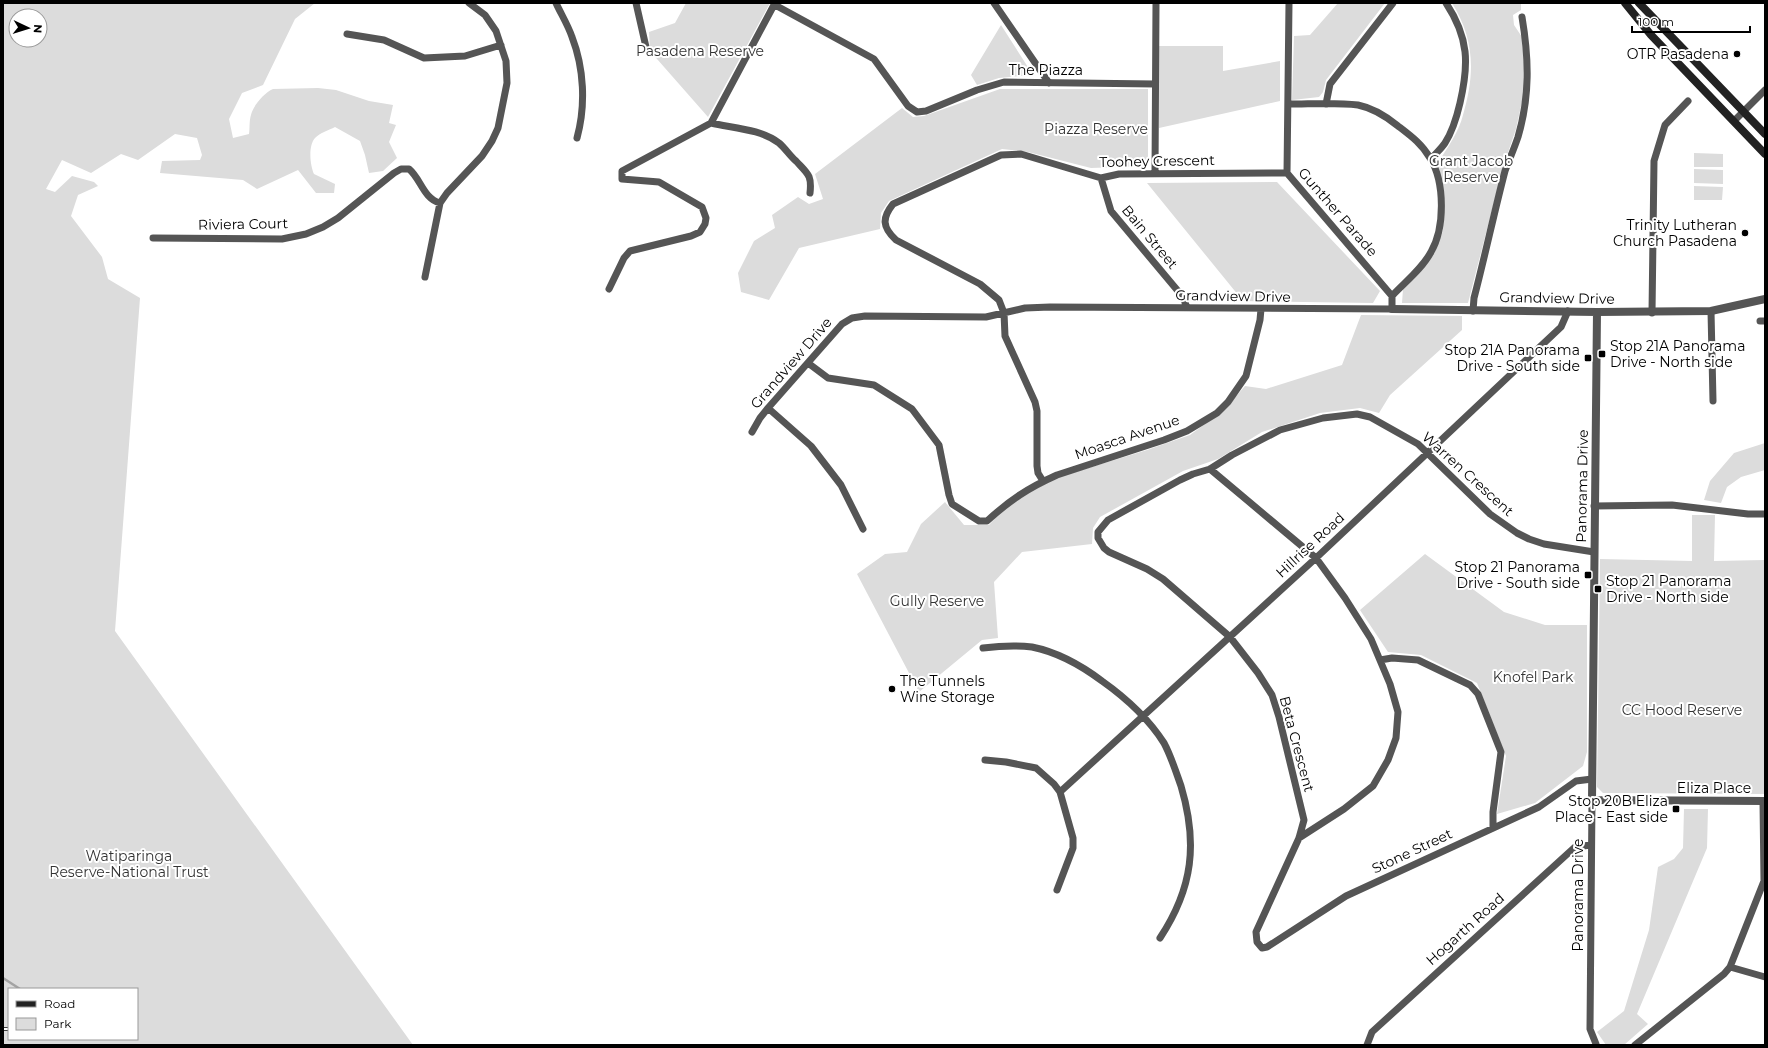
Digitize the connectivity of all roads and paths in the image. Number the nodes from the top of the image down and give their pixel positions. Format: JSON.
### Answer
{"nodes":[{"id":1,"x":469,"y":3,"type":"edge"},
{"id":2,"x":556,"y":3,"type":"edge"},
{"id":3,"x":636,"y":3,"type":"edge"},
{"id":4,"x":994,"y":3,"type":"edge"},
{"id":5,"x":1156,"y":3,"type":"edge"},
{"id":6,"x":1289,"y":3,"type":"edge"},
{"id":7,"x":1393,"y":3,"type":"edge"},
{"id":8,"x":1446,"y":3,"type":"edge"},
{"id":9,"x":1625,"y":3,"type":"edge"},
{"id":10,"x":1639,"y":3,"type":"edge"},
{"id":11,"x":775,"y":4,"type":"edge"},
{"id":12,"x":1522,"y":17,"type":"dead end"},
{"id":13,"x":347,"y":34,"type":"dead end"},
{"id":14,"x":501,"y":45,"type":"junction"},
{"id":15,"x":646,"y":47,"type":"dead end"},
{"id":16,"x":1049,"y":83,"type":"junction"},
{"id":17,"x":1155,"y":84,"type":"junction"},
{"id":18,"x":1765,"y":90,"type":"edge"},
{"id":19,"x":1688,"y":101,"type":"dead end"},
{"id":20,"x":1288,"y":104,"type":"junction"},
{"id":21,"x":1326,"y":104,"type":"junction"},
{"id":22,"x":1744,"y":112,"type":"junction"},
{"id":23,"x":1734,"y":121,"type":"junction"},
{"id":24,"x":711,"y":123,"type":"junction"},
{"id":25,"x":1765,"y":134,"type":"edge"},
{"id":26,"x":577,"y":138,"type":"dead end"},
{"id":27,"x":1765,"y":154,"type":"edge"},
{"id":28,"x":1431,"y":159,"type":"junction"},
{"id":29,"x":1155,"y":173,"type":"junction"},
{"id":30,"x":1287,"y":173,"type":"junction"},
{"id":31,"x":1101,"y":178,"type":"junction"},
{"id":32,"x":810,"y":193,"type":"dead end"},
{"id":33,"x":440,"y":203,"type":"junction"},
{"id":34,"x":153,"y":238,"type":"dead end"},
{"id":35,"x":425,"y":277,"type":"dead end"},
{"id":36,"x":609,"y":289,"type":"dead end"},
{"id":37,"x":1392,"y":296,"type":"junction"},
{"id":38,"x":1765,"y":299,"type":"edge"},
{"id":39,"x":1187,"y":308,"type":"junction"},
{"id":40,"x":1261,"y":309,"type":"junction"},
{"id":41,"x":1392,"y":309,"type":"junction"},
{"id":42,"x":1474,"y":310,"type":"junction"},
{"id":43,"x":1568,"y":311,"type":"junction"},
{"id":44,"x":1711,"y":311,"type":"junction"},
{"id":45,"x":1597,"y":312,"type":"junction"},
{"id":46,"x":1652,"y":312,"type":"junction"},
{"id":47,"x":1004,"y":313,"type":"junction"},
{"id":48,"x":808,"y":363,"type":"junction"},
{"id":49,"x":1713,"y":401,"type":"dead end"},
{"id":50,"x":768,"y":408,"type":"junction"},
{"id":51,"x":752,"y":432,"type":"dead end"},
{"id":52,"x":1428,"y":452,"type":"junction"},
{"id":53,"x":1210,"y":469,"type":"junction"},
{"id":54,"x":1043,"y":481,"type":"junction"},
{"id":55,"x":1594,"y":506,"type":"junction"},
{"id":56,"x":1765,"y":514,"type":"edge"},
{"id":57,"x":863,"y":529,"type":"dead end"},
{"id":58,"x":1098,"y":538,"type":"joint"},
{"id":59,"x":1594,"y":552,"type":"junction"},
{"id":60,"x":1316,"y":558,"type":"junction"},
{"id":61,"x":1230,"y":637,"type":"junction"},
{"id":62,"x":983,"y":648,"type":"dead end"},
{"id":63,"x":1380,"y":660,"type":"junction"},
{"id":64,"x":1143,"y":716,"type":"junction"},
{"id":65,"x":985,"y":760,"type":"dead end"},
{"id":66,"x":1592,"y":779,"type":"junction"},
{"id":67,"x":1060,"y":792,"type":"junction"},
{"id":68,"x":1592,"y":800,"type":"junction"},
{"id":69,"x":1764,"y":801,"type":"edge"},
{"id":70,"x":1492,"y":828,"type":"junction"},
{"id":71,"x":1299,"y":838,"type":"junction"},
{"id":72,"x":1591,"y":845,"type":"junction"},
{"id":73,"x":1058,"y":890,"type":"dead end"},
{"id":74,"x":1256,"y":932,"type":"joint"},
{"id":75,"x":1160,"y":938,"type":"dead end"},
{"id":76,"x":1730,"y":967,"type":"junction"},
{"id":77,"x":1765,"y":977,"type":"edge"},
{"id":78,"x":1367,"y":1045,"type":"edge"},
{"id":79,"x":1595,"y":1045,"type":"edge"},
{"id":80,"x":1635,"y":1045,"type":"edge"}],
"edges":[{"from":1,"to":14,"type":"street"},
{"from":2,"to":26,"type":"street"},
{"from":3,"to":15,"type":"street"},
{"from":4,"to":16,"type":"street"},
{"from":5,"to":17,"type":"street"},
{"from":6,"to":20,"type":"street","name":"Gunther Parade"},
{"from":7,"to":21,"type":"street"},
{"from":8,"to":28,"type":"street"},
{"from":9,"to":23,"type":"main road"},
{"from":10,"to":22,"type":"main road"},
{"from":11,"to":16,"type":"street","name":"The Piazza"},
{"from":11,"to":24,"type":"street"},
{"from":12,"to":42,"type":"street"},
{"from":13,"to":14,"type":"street"},
{"from":14,"to":33,"type":"street"},
{"from":16,"to":17,"type":"street","name":"The Piazza"},
{"from":17,"to":29,"type":"street"},
{"from":18,"to":22,"type":"street"},
{"from":19,"to":46,"type":"street"},
{"from":20,"to":21,"type":"street"},
{"from":20,"to":30,"type":"street","name":"Gunther Parade"},
{"from":21,"to":28,"type":"street"},
{"from":22,"to":23,"type":"street"},
{"from":22,"to":25,"type":"main road"},
{"from":23,"to":27,"type":"main road"},
{"from":24,"to":32,"type":"street"},
{"from":24,"to":36,"type":"street"},
{"from":28,"to":37,"type":"street"},
{"from":29,"to":30,"type":"street","name":"Toohey Crescent"},
{"from":29,"to":31,"type":"street","name":"Toohey Crescent"},
{"from":30,"to":37,"type":"street","name":"Gunther Parade"},
{"from":31,"to":39,"type":"street","name":"Bain Street"},
{"from":31,"to":47,"type":"street","name":"Toohey Crescent"},
{"from":33,"to":34,"type":"street","name":"Riviera Court"},
{"from":33,"to":35,"type":"street"},
{"from":37,"to":41,"type":"street"},
{"from":38,"to":44,"type":"street","name":"Grandview Drive"},
{"from":39,"to":40,"type":"street","name":"Grandview Drive"},
{"from":39,"to":47,"type":"street","name":"Grandview Drive"},
{"from":40,"to":41,"type":"street","name":"Grandview Drive"},
{"from":40,"to":54,"type":"street","name":"Moasca Avenue"},
{"from":41,"to":42,"type":"street","name":"Grandview Drive"},
{"from":42,"to":43,"type":"street","name":"Grandview Drive"},
{"from":43,"to":45,"type":"street","name":"Grandview Drive"},
{"from":43,"to":52,"type":"street","name":"Hillrise Road"},
{"from":44,"to":46,"type":"street","name":"Grandview Drive"},
{"from":44,"to":49,"type":"street"},
{"from":45,"to":46,"type":"street","name":"Grandview Drive"},
{"from":45,"to":55,"type":"street","name":"Panorama Drive"},
{"from":47,"to":48,"type":"street","name":"Grandview Drive"},
{"from":47,"to":54,"type":"street"},
{"from":48,"to":50,"type":"street","name":"Grandview Drive"},
{"from":48,"to":54,"type":"street","name":"Moasca Avenue"},
{"from":50,"to":51,"type":"street","name":"Grandview Drive"},
{"from":50,"to":57,"type":"street"},
{"from":52,"to":53,"type":"street","name":"Warren Crescent"},
{"from":52,"to":59,"type":"street","name":"Warren Crescent"},
{"from":52,"to":60,"type":"street","name":"Hillrise Road"},
{"from":53,"to":58,"type":"street","name":"Warren Crescent"},
{"from":53,"to":60,"type":"street"},
{"from":55,"to":56,"type":"street"},
{"from":55,"to":59,"type":"street","name":"Panorama Drive"},
{"from":58,"to":61,"type":"street","name":"Beta Crescent"},
{"from":59,"to":66,"type":"street","name":"Panorama Drive"},
{"from":60,"to":61,"type":"street","name":"Hillrise Road"},
{"from":60,"to":63,"type":"street"},
{"from":61,"to":64,"type":"street","name":"Hillrise Road"},
{"from":61,"to":71,"type":"street","name":"Beta Crescent"},
{"from":62,"to":64,"type":"street"},
{"from":63,"to":70,"type":"street"},
{"from":63,"to":71,"type":"street"},
{"from":64,"to":67,"type":"street","name":"Hillrise Road"},
{"from":64,"to":75,"type":"street"},
{"from":65,"to":67,"type":"street"},
{"from":66,"to":68,"type":"street","name":"Panorama Drive"},
{"from":66,"to":70,"type":"street","name":"Stone Street"},
{"from":67,"to":73,"type":"street"},
{"from":68,"to":69,"type":"street","name":"Eliza Place"},
{"from":68,"to":72,"type":"street","name":"Panorama Drive"},
{"from":69,"to":76,"type":"street"},
{"from":70,"to":74,"type":"street","name":"Stone Street"},
{"from":71,"to":74,"type":"street","name":"Beta Crescent"},
{"from":72,"to":78,"type":"street","name":"Hogarth Road"},
{"from":72,"to":79,"type":"street","name":"Panorama Drive"},
{"from":76,"to":77,"type":"street"},
{"from":76,"to":80,"type":"street"}]}
